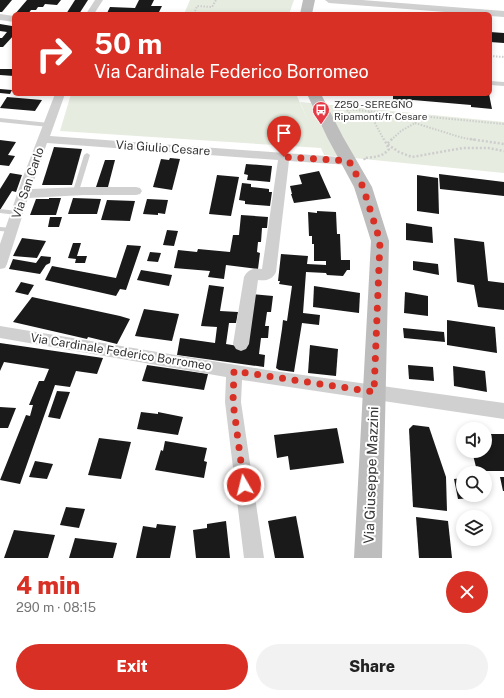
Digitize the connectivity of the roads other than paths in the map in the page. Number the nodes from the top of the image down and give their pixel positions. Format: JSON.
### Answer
{"nodes":[{"id":1,"x":99,"y":0,"type":"edge"},
{"id":2,"x":309,"y":0,"type":"edge"},
{"id":3,"x":329,"y":0,"type":"edge"},
{"id":4,"x":91,"y":12,"type":"edge"},
{"id":5,"x":306,"y":12,"type":"edge"},
{"id":6,"x":479,"y":12,"type":"edge"},
{"id":7,"x":492,"y":13,"type":"edge"},
{"id":8,"x":504,"y":14,"type":"edge"},
{"id":9,"x":0,"y":17,"type":"edge"},
{"id":10,"x":12,"y":19,"type":"edge"},
{"id":11,"x":492,"y":83,"type":"edge"},
{"id":12,"x":504,"y":84,"type":"edge"},
{"id":13,"x":59,"y":96,"type":"edge"},
{"id":14,"x":315,"y":96,"type":"edge"},
{"id":15,"x":0,"y":120,"type":"edge"},
{"id":16,"x":48,"y":125,"type":"junction"},
{"id":17,"x":43,"y":140,"type":"junction"},
{"id":18,"x":87,"y":155,"type":"dead end"},
{"id":19,"x":284,"y":157,"type":"junction"},
{"id":20,"x":349,"y":161,"type":"junction"},
{"id":21,"x":76,"y":191,"type":"junction"},
{"id":22,"x":136,"y":192,"type":"dead end"},
{"id":23,"x":24,"y":194,"type":"junction"},
{"id":24,"x":0,"y":211,"type":"edge"},
{"id":25,"x":17,"y":213,"type":"junction"},
{"id":26,"x":6,"y":229,"type":"edge"},
{"id":27,"x":0,"y":264,"type":"edge"},
{"id":28,"x":0,"y":332,"type":"edge"},
{"id":29,"x":241,"y":344,"type":"dead end"},
{"id":30,"x":234,"y":371,"type":"junction"},
{"id":31,"x":374,"y":392,"type":"junction"},
{"id":32,"x":504,"y":410,"type":"edge"},
{"id":33,"x":254,"y":558,"type":"edge"},
{"id":34,"x":368,"y":558,"type":"edge"}],
"edges":[{"from":1,"to":4,"type":"street"},
{"from":2,"to":5,"type":"street"},
{"from":3,"to":6,"type":"street"},
{"from":7,"to":8,"type":"street"},
{"from":9,"to":10,"type":"street"},
{"from":11,"to":12,"type":"lane"},
{"from":13,"to":16,"type":"street","name":"Via San Carlo"},
{"from":14,"to":20,"type":"street","name":"Via Giuseppe Mazzini"},
{"from":15,"to":16,"type":"lane"},
{"from":16,"to":17,"type":"street","name":"Via San Carlo"},
{"from":17,"to":19,"type":"street","name":"Via Giulio Cesare"},
{"from":17,"to":23,"type":"street","name":"Via San Carlo"},
{"from":18,"to":21,"type":"lane"},
{"from":19,"to":20,"type":"street","name":"Via Giulio Cesare"},
{"from":19,"to":29,"type":"street"},
{"from":20,"to":31,"type":"street","name":"Via Giuseppe Mazzini"},
{"from":21,"to":22,"type":"street"},
{"from":21,"to":23,"type":"street"},
{"from":23,"to":25,"type":"street","name":"Via San Carlo"},
{"from":24,"to":25,"type":"lane"},
{"from":25,"to":26,"type":"street","name":"Via San Carlo"},
{"from":26,"to":27,"type":"street","name":"Via San Carlo"},
{"from":28,"to":30,"type":"street","name":"Via Cardinale Federico Borromeo"},
{"from":30,"to":31,"type":"street","name":"Via Cardinale Federico Borromeo"},
{"from":30,"to":33,"type":"street"},
{"from":31,"to":32,"type":"street","name":"Via Cardinale Federico Borromeo"},
{"from":31,"to":34,"type":"street","name":"Via Giuseppe Mazzini"}]}
